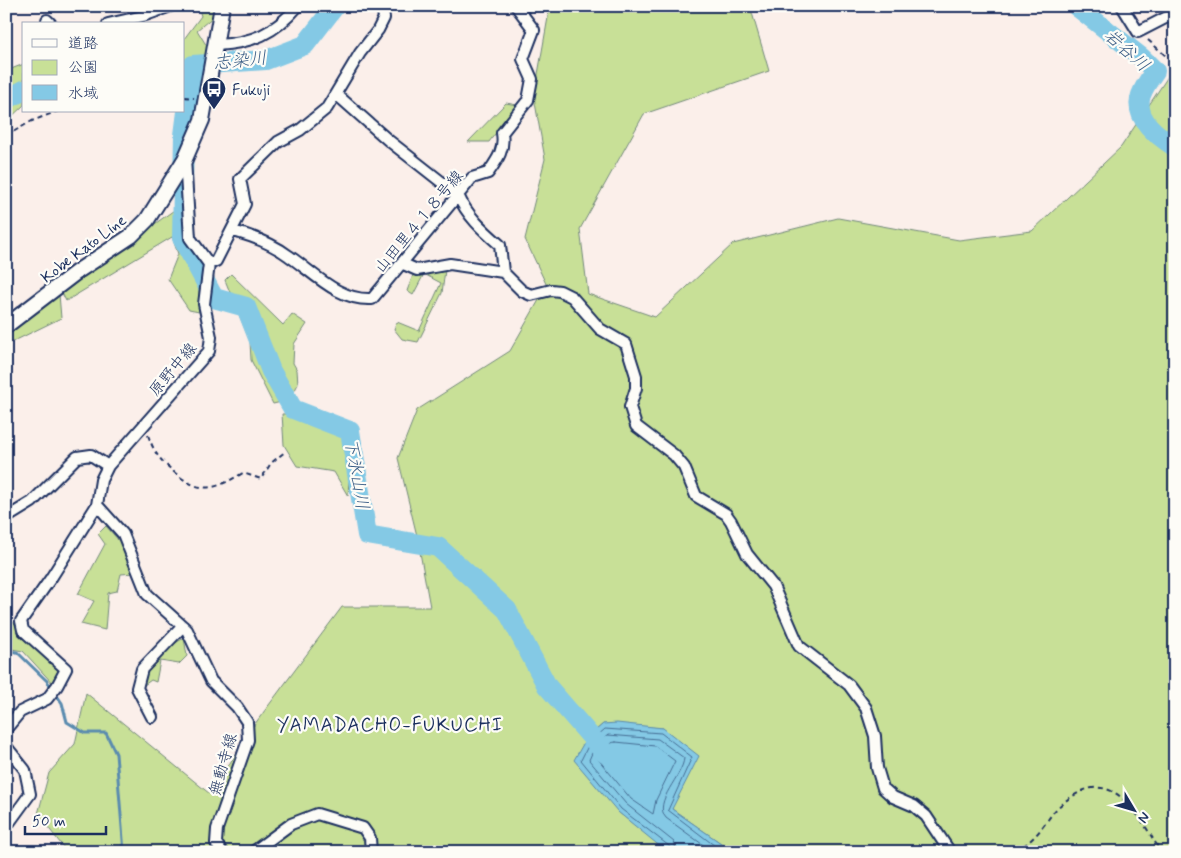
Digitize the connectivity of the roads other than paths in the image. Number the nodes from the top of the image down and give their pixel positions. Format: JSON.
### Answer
{"nodes":[{"id":1,"x":170,"y":6,"type":"edge"},
{"id":2,"x":222,"y":6,"type":"edge"},
{"id":3,"x":298,"y":6,"type":"edge"},
{"id":4,"x":382,"y":6,"type":"edge"},
{"id":5,"x":516,"y":6,"type":"edge"},
{"id":6,"x":1122,"y":6,"type":"edge"},
{"id":7,"x":1175,"y":13,"type":"edge"},
{"id":8,"x":117,"y":22,"type":"edge"},
{"id":9,"x":217,"y":45,"type":"junction"},
{"id":10,"x":336,"y":94,"type":"junction"},
{"id":11,"x":185,"y":159,"type":"junction"},
{"id":12,"x":458,"y":195,"type":"junction"},
{"id":13,"x":233,"y":231,"type":"junction"},
{"id":14,"x":401,"y":263,"type":"junction"},
{"id":15,"x":209,"y":264,"type":"junction"},
{"id":16,"x":503,"y":272,"type":"junction"},
{"id":17,"x":6,"y":326,"type":"edge"},
{"id":18,"x":108,"y":466,"type":"junction"},
{"id":19,"x":97,"y":506,"type":"junction"},
{"id":20,"x":6,"y":518,"type":"edge"},
{"id":21,"x":182,"y":626,"type":"junction"},
{"id":22,"x":152,"y":717,"type":"dead end"},
{"id":23,"x":6,"y":730,"type":"edge"},
{"id":24,"x":6,"y":746,"type":"edge"},
{"id":25,"x":6,"y":827,"type":"edge"},
{"id":26,"x":222,"y":852,"type":"edge"},
{"id":27,"x":253,"y":852,"type":"edge"},
{"id":28,"x":371,"y":852,"type":"edge"},
{"id":29,"x":950,"y":852,"type":"edge"}],
"edges":[{"from":1,"to":8,"type":"street"},
{"from":2,"to":9,"type":"street","name":"Kobe Kato Line"},
{"from":3,"to":9,"type":"street"},
{"from":4,"to":10,"type":"street"},
{"from":5,"to":12,"type":"street","name":"山田里４１８号線"},
{"from":6,"to":7,"type":"street"},
{"from":9,"to":11,"type":"street","name":"Kobe Kato Line"},
{"from":10,"to":12,"type":"street"},
{"from":10,"to":13,"type":"street"},
{"from":11,"to":15,"type":"street"},
{"from":11,"to":17,"type":"street","name":"Kobe Kato Line"},
{"from":12,"to":14,"type":"street","name":"山田里４１８号線"},
{"from":12,"to":16,"type":"street"},
{"from":13,"to":14,"type":"street","name":"山田里４１８号線"},
{"from":13,"to":15,"type":"street"},
{"from":14,"to":16,"type":"street"},
{"from":15,"to":18,"type":"street","name":"原野中線"},
{"from":16,"to":29,"type":"street"},
{"from":18,"to":19,"type":"street"},
{"from":18,"to":20,"type":"street"},
{"from":19,"to":21,"type":"street","name":"無動寺線"},
{"from":19,"to":23,"type":"street"},
{"from":21,"to":22,"type":"street"},
{"from":21,"to":26,"type":"street","name":"無動寺線"},
{"from":24,"to":25,"type":"street"},
{"from":27,"to":28,"type":"street"}]}
